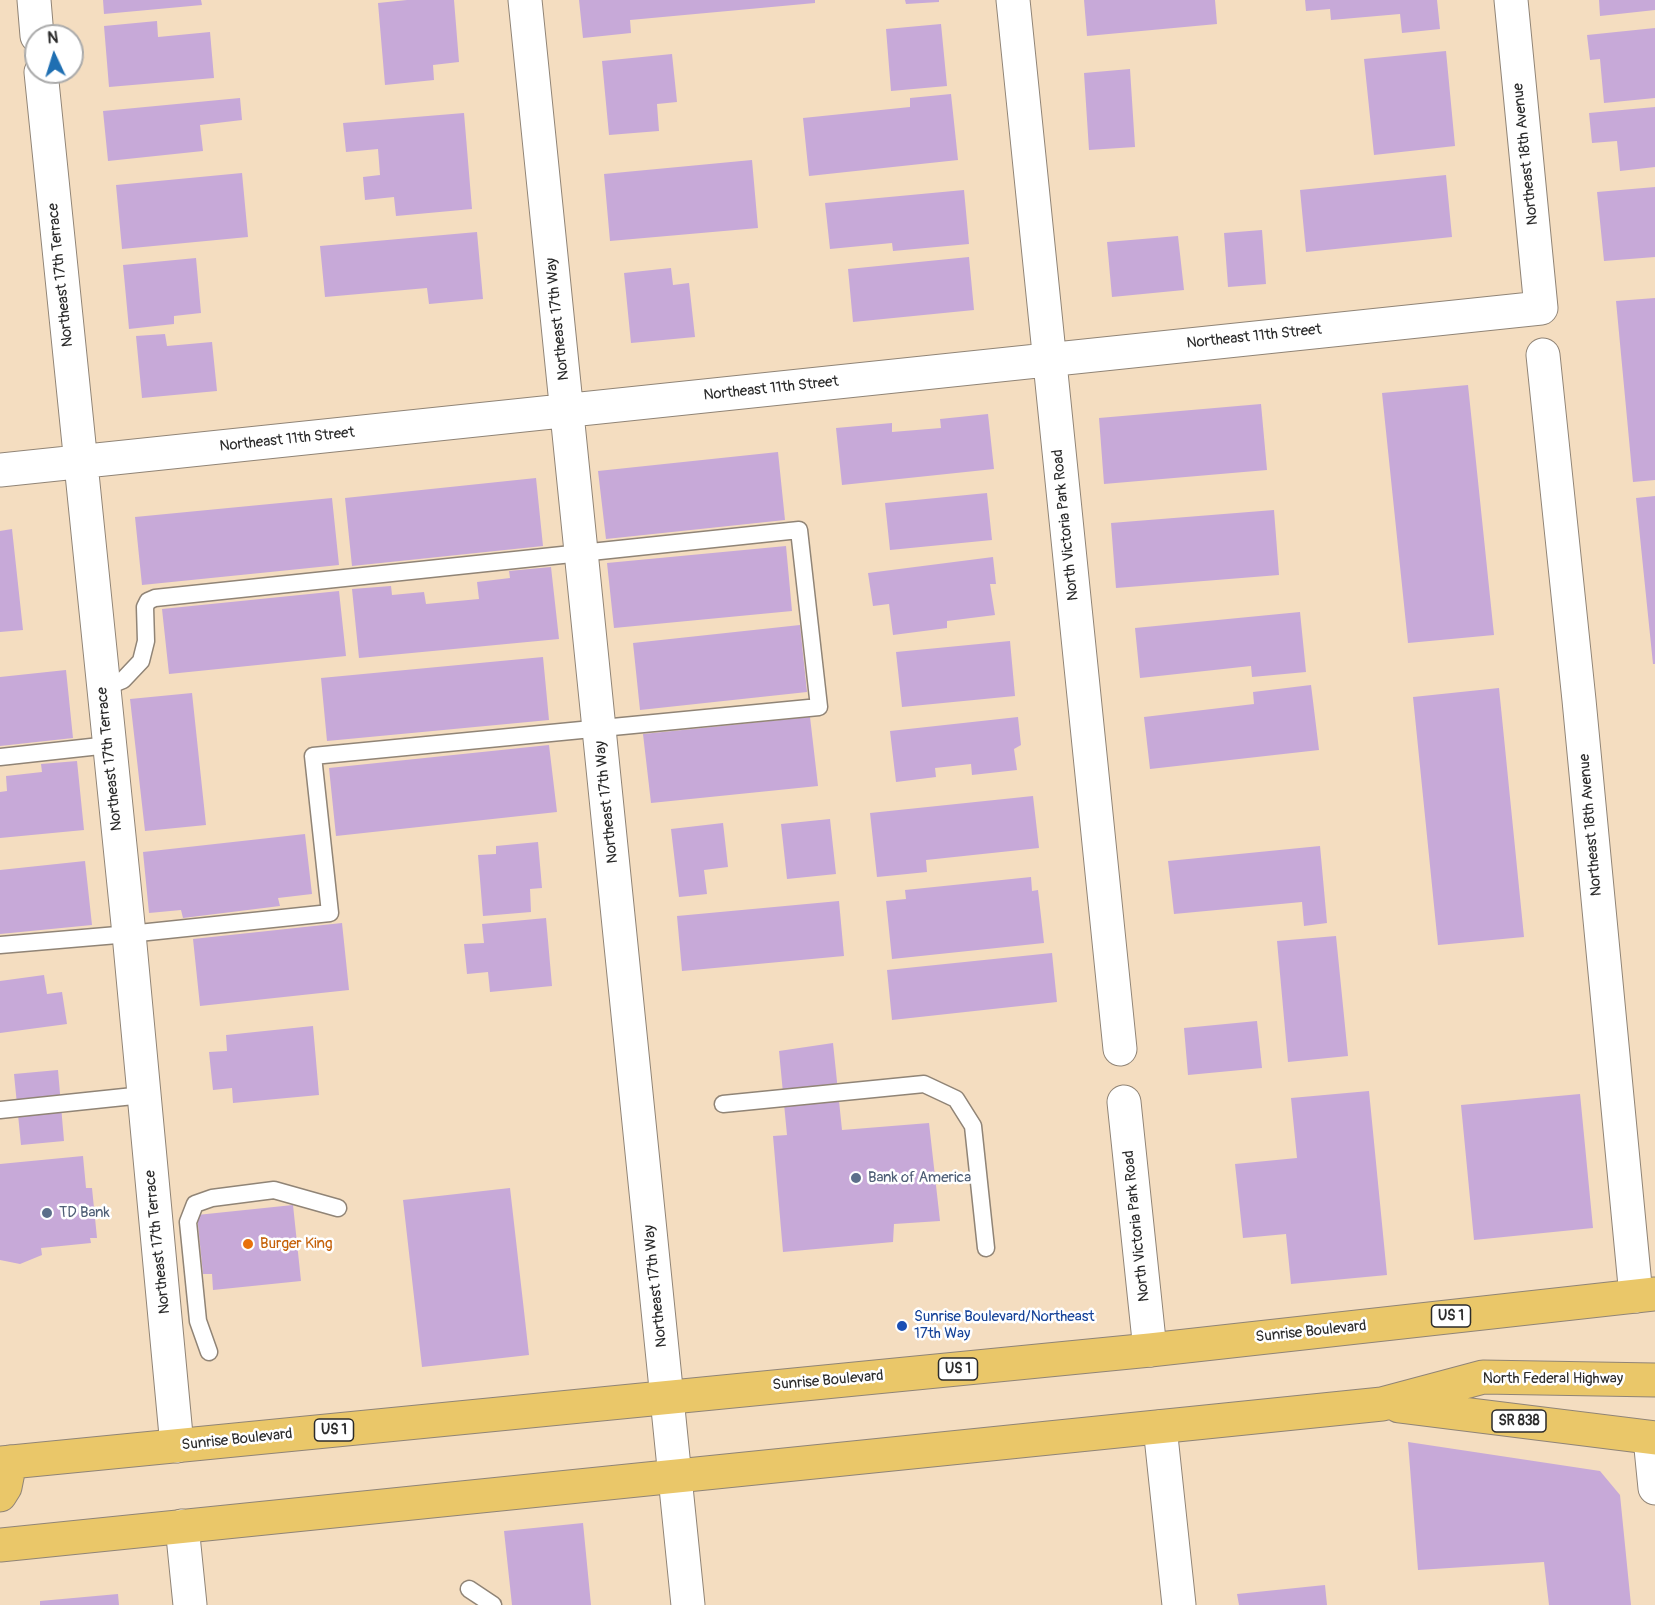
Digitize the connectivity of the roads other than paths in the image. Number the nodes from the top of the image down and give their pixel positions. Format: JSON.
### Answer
{"nodes":[{"id":1,"x":33,"y":0,"type":"edge"},
{"id":2,"x":525,"y":0,"type":"edge"},
{"id":3,"x":1013,"y":0,"type":"edge"},
{"id":4,"x":1511,"y":0,"type":"edge"},
{"id":5,"x":36,"y":24,"type":"edge"},
{"id":6,"x":42,"y":84,"type":"edge"},
{"id":7,"x":1542,"y":308,"type":"joint"},
{"id":8,"x":1543,"y":355,"type":"dead end"},
{"id":9,"x":1048,"y":359,"type":"junction"},
{"id":10,"x":567,"y":410,"type":"junction"},
{"id":11,"x":80,"y":462,"type":"junction"},
{"id":12,"x":0,"y":470,"type":"edge"},
{"id":13,"x":580,"y":554,"type":"junction"},
{"id":14,"x":103,"y":688,"type":"junction"},
{"id":15,"x":600,"y":728,"type":"junction"},
{"id":16,"x":109,"y":745,"type":"junction"},
{"id":17,"x":0,"y":757,"type":"edge"},
{"id":18,"x":129,"y":934,"type":"junction"},
{"id":19,"x":0,"y":945,"type":"edge"},
{"id":20,"x":1120,"y":1049,"type":"dead end"},
{"id":21,"x":143,"y":1095,"type":"junction"},
{"id":22,"x":1124,"y":1102,"type":"dead end"},
{"id":23,"x":723,"y":1104,"type":"dead end"},
{"id":24,"x":0,"y":1110,"type":"edge"},
{"id":25,"x":338,"y":1208,"type":"dead end"},
{"id":26,"x":986,"y":1248,"type":"dead end"},
{"id":27,"x":1645,"y":1295,"type":"edge"},
{"id":28,"x":1150,"y":1350,"type":"junction"},
{"id":29,"x":209,"y":1352,"type":"dead end"},
{"id":30,"x":1655,"y":1380,"type":"edge"},
{"id":31,"x":667,"y":1397,"type":"junction"},
{"id":32,"x":1382,"y":1404,"type":"junction"},
{"id":33,"x":1160,"y":1427,"type":"junction"},
{"id":34,"x":1652,"y":1438,"type":"edge"},
{"id":35,"x":177,"y":1446,"type":"junction"},
{"id":36,"x":5,"y":1463,"type":"edge"},
{"id":37,"x":675,"y":1477,"type":"junction"},
{"id":38,"x":1655,"y":1488,"type":"edge"},
{"id":39,"x":0,"y":1495,"type":"edge"},
{"id":40,"x":182,"y":1526,"type":"junction"},
{"id":41,"x":0,"y":1545,"type":"edge"},
{"id":42,"x":469,"y":1589,"type":"dead end"},
{"id":43,"x":190,"y":1605,"type":"edge"},
{"id":44,"x":494,"y":1605,"type":"edge"},
{"id":45,"x":688,"y":1605,"type":"edge"},
{"id":46,"x":1179,"y":1605,"type":"edge"}],
"edges":[{"from":1,"to":5,"type":"street"},
{"from":2,"to":10,"type":"street","name":"Northeast 17th Way"},
{"from":3,"to":9,"type":"street","name":"North Victoria Park Road"},
{"from":4,"to":7,"type":"street","name":"Northeast 18th Avenue"},
{"from":6,"to":11,"type":"street","name":"Northeast 17th Terrace"},
{"from":7,"to":9,"type":"street","name":"Northeast 11th Street"},
{"from":8,"to":27,"type":"street","name":"Northeast 18th Avenue"},
{"from":9,"to":10,"type":"street","name":"Northeast 11th Street"},
{"from":9,"to":20,"type":"street","name":"North Victoria Park Road"},
{"from":10,"to":11,"type":"street","name":"Northeast 11th Street"},
{"from":10,"to":13,"type":"street","name":"Northeast 17th Way"},
{"from":11,"to":12,"type":"street","name":"Northeast 11th Street"},
{"from":11,"to":14,"type":"street","name":"Northeast 17th Terrace"},
{"from":13,"to":14,"type":"lane"},
{"from":13,"to":15,"type":"street","name":"Northeast 17th Way"},
{"from":13,"to":15,"type":"lane"},
{"from":14,"to":16,"type":"street","name":"Northeast 17th Terrace"},
{"from":15,"to":18,"type":"lane"},
{"from":15,"to":31,"type":"street","name":"Northeast 17th Way"},
{"from":16,"to":17,"type":"lane"},
{"from":16,"to":18,"type":"street","name":"Northeast 17th Terrace"},
{"from":18,"to":19,"type":"lane"},
{"from":18,"to":21,"type":"street","name":"Northeast 17th Terrace"},
{"from":21,"to":24,"type":"lane"},
{"from":21,"to":35,"type":"street","name":"Northeast 17th Terrace"},
{"from":22,"to":28,"type":"street","name":"North Victoria Park Road"},
{"from":23,"to":26,"type":"lane"},
{"from":25,"to":29,"type":"lane"},
{"from":27,"to":28,"type":"main road","name":"Sunrise Boulevard","number":"US 1"},
{"from":28,"to":31,"type":"main road","name":"Sunrise Boulevard","number":"US 1"},
{"from":30,"to":32,"type":"main road","name":"North Federal Highway"},
{"from":31,"to":35,"type":"main road","name":"Sunrise Boulevard","number":"US 1"},
{"from":31,"to":37,"type":"street","name":"Northeast 17th Way"},
{"from":32,"to":33,"type":"main road"},
{"from":32,"to":34,"type":"main road","number":"SR 838"},
{"from":33,"to":37,"type":"main road"},
{"from":33,"to":46,"type":"street"},
{"from":34,"to":38,"type":"street"},
{"from":35,"to":36,"type":"main road","name":"Sunrise Boulevard","number":"US 1"},
{"from":36,"to":39,"type":"main road"},
{"from":37,"to":40,"type":"main road"},
{"from":37,"to":45,"type":"street","name":"Northeast 17th Way"},
{"from":40,"to":41,"type":"main road"},
{"from":40,"to":43,"type":"street"},
{"from":42,"to":44,"type":"lane"}]}
